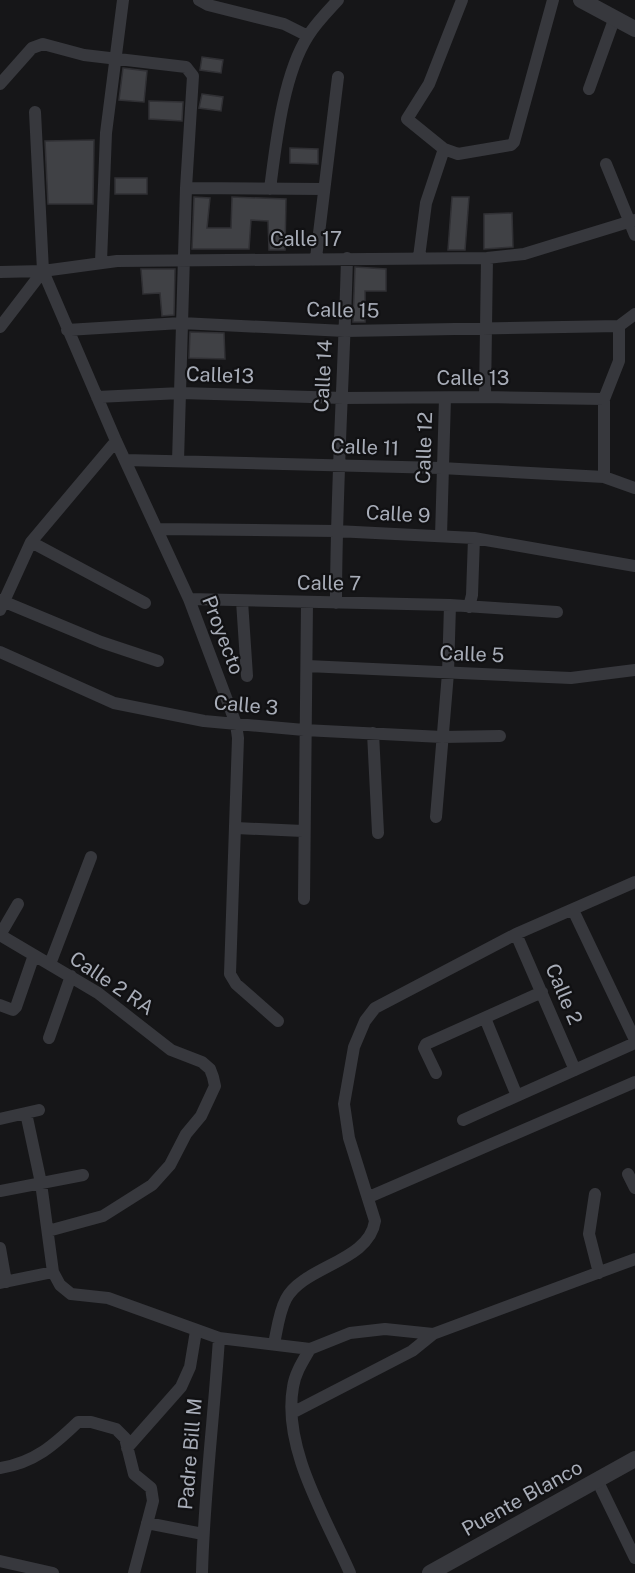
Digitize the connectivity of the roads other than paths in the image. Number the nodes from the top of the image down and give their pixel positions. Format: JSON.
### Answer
{"nodes":[{"id":1,"x":123,"y":0,"type":"edge"},
{"id":2,"x":192,"y":0,"type":"edge"},
{"id":3,"x":199,"y":0,"type":"edge"},
{"id":4,"x":338,"y":0,"type":"edge"},
{"id":5,"x":462,"y":0,"type":"edge"},
{"id":6,"x":553,"y":0,"type":"edge"},
{"id":7,"x":581,"y":0,"type":"edge"},
{"id":8,"x":615,"y":17,"type":"junction"},
{"id":9,"x":635,"y":29,"type":"edge"},
{"id":10,"x":308,"y":36,"type":"junction"},
{"id":11,"x":115,"y":57,"type":"junction"},
{"id":12,"x":338,"y":77,"type":"dead end"},
{"id":13,"x":0,"y":84,"type":"edge"},
{"id":14,"x":589,"y":89,"type":"dead end"},
{"id":15,"x":34,"y":112,"type":"dead end"},
{"id":16,"x":444,"y":149,"type":"junction"},
{"id":17,"x":606,"y":164,"type":"dead end"},
{"id":18,"x":186,"y":188,"type":"junction"},
{"id":19,"x":270,"y":189,"type":"junction"},
{"id":20,"x":323,"y":189,"type":"junction"},
{"id":21,"x":633,"y":221,"type":"edge"},
{"id":22,"x":635,"y":235,"type":"edge"},
{"id":23,"x":420,"y":257,"type":"junction"},
{"id":24,"x":316,"y":258,"type":"junction"},
{"id":25,"x":347,"y":258,"type":"junction"},
{"id":26,"x":487,"y":258,"type":"junction"},
{"id":27,"x":183,"y":259,"type":"junction"},
{"id":28,"x":101,"y":262,"type":"junction"},
{"id":29,"x":43,"y":271,"type":"junction"},
{"id":30,"x":0,"y":272,"type":"edge"},
{"id":31,"x":635,"y":314,"type":"edge"},
{"id":32,"x":181,"y":323,"type":"junction"},
{"id":33,"x":619,"y":326,"type":"junction"},
{"id":34,"x":0,"y":327,"type":"edge"},
{"id":35,"x":486,"y":329,"type":"junction"},
{"id":36,"x":67,"y":330,"type":"junction"},
{"id":37,"x":345,"y":331,"type":"junction"},
{"id":38,"x":181,"y":393,"type":"junction"},
{"id":39,"x":97,"y":397,"type":"junction"},
{"id":40,"x":485,"y":397,"type":"junction"},
{"id":41,"x":343,"y":398,"type":"junction"},
{"id":42,"x":445,"y":398,"type":"junction"},
{"id":43,"x":604,"y":399,"type":"junction"},
{"id":44,"x":116,"y":441,"type":"junction"},
{"id":45,"x":125,"y":460,"type":"junction"},
{"id":46,"x":178,"y":461,"type":"junction"},
{"id":47,"x":337,"y":466,"type":"junction"},
{"id":48,"x":441,"y":468,"type":"junction"},
{"id":49,"x":604,"y":477,"type":"junction"},
{"id":50,"x":635,"y":488,"type":"edge"},
{"id":51,"x":158,"y":529,"type":"junction"},
{"id":52,"x":336,"y":531,"type":"junction"},
{"id":53,"x":441,"y":536,"type":"junction"},
{"id":54,"x":474,"y":538,"type":"junction"},
{"id":55,"x":31,"y":542,"type":"junction"},
{"id":56,"x":635,"y":566,"type":"edge"},
{"id":57,"x":189,"y":599,"type":"junction"},
{"id":58,"x":242,"y":601,"type":"junction"},
{"id":59,"x":145,"y":603,"type":"dead end"},
{"id":60,"x":307,"y":603,"type":"junction"},
{"id":61,"x":336,"y":603,"type":"junction"},
{"id":62,"x":1,"y":604,"type":"edge"},
{"id":63,"x":450,"y":605,"type":"junction"},
{"id":64,"x":469,"y":607,"type":"junction"},
{"id":65,"x":557,"y":612,"type":"dead end"},
{"id":66,"x":0,"y":652,"type":"edge"},
{"id":67,"x":158,"y":661,"type":"dead end"},
{"id":68,"x":307,"y":666,"type":"junction"},
{"id":69,"x":635,"y":670,"type":"edge"},
{"id":70,"x":448,"y":673,"type":"junction"},
{"id":71,"x":247,"y":676,"type":"dead end"},
{"id":72,"x":236,"y":724,"type":"junction"},
{"id":73,"x":304,"y":730,"type":"junction"},
{"id":74,"x":373,"y":733,"type":"junction"},
{"id":75,"x":500,"y":736,"type":"dead end"},
{"id":76,"x":442,"y":737,"type":"junction"},
{"id":77,"x":436,"y":817,"type":"dead end"},
{"id":78,"x":236,"y":828,"type":"junction"},
{"id":79,"x":303,"y":831,"type":"junction"},
{"id":80,"x":378,"y":833,"type":"dead end"},
{"id":81,"x":91,"y":857,"type":"dead end"},
{"id":82,"x":635,"y":882,"type":"edge"},
{"id":83,"x":304,"y":899,"type":"dead end"},
{"id":84,"x":18,"y":904,"type":"dead end"},
{"id":85,"x":573,"y":910,"type":"junction"},
{"id":86,"x":516,"y":934,"type":"junction"},
{"id":87,"x":0,"y":935,"type":"edge"},
{"id":88,"x":34,"y":955,"type":"junction"},
{"id":89,"x":50,"y":964,"type":"junction"},
{"id":90,"x":71,"y":976,"type":"junction"},
{"id":91,"x":542,"y":992,"type":"junction"},
{"id":92,"x":0,"y":1005,"type":"edge"},
{"id":93,"x":485,"y":1018,"type":"junction"},
{"id":94,"x":278,"y":1022,"type":"dead end"},
{"id":95,"x":49,"y":1038,"type":"dead end"},
{"id":96,"x":635,"y":1042,"type":"edge"},
{"id":97,"x":575,"y":1070,"type":"junction"},
{"id":98,"x":436,"y":1073,"type":"dead end"},
{"id":99,"x":635,"y":1082,"type":"edge"},
{"id":100,"x":517,"y":1096,"type":"junction"},
{"id":101,"x":39,"y":1110,"type":"dead end"},
{"id":102,"x":26,"y":1113,"type":"junction"},
{"id":103,"x":0,"y":1119,"type":"edge"},
{"id":104,"x":464,"y":1120,"type":"dead end"},
{"id":105,"x":628,"y":1174,"type":"dead end"},
{"id":106,"x":83,"y":1175,"type":"dead end"},
{"id":107,"x":41,"y":1184,"type":"junction"},
{"id":108,"x":635,"y":1188,"type":"edge"},
{"id":109,"x":0,"y":1191,"type":"edge"},
{"id":110,"x":595,"y":1194,"type":"dead end"},
{"id":111,"x":369,"y":1197,"type":"junction"},
{"id":112,"x":48,"y":1231,"type":"junction"},
{"id":113,"x":0,"y":1248,"type":"edge"},
{"id":114,"x":635,"y":1258,"type":"edge"},
{"id":115,"x":53,"y":1272,"type":"junction"},
{"id":116,"x":599,"y":1273,"type":"junction"},
{"id":117,"x":3,"y":1282,"type":"edge"},
{"id":118,"x":196,"y":1331,"type":"junction"},
{"id":119,"x":434,"y":1334,"type":"junction"},
{"id":120,"x":219,"y":1338,"type":"junction"},
{"id":121,"x":274,"y":1344,"type":"junction"},
{"id":122,"x":310,"y":1349,"type":"junction"},
{"id":123,"x":292,"y":1413,"type":"junction"},
{"id":124,"x":127,"y":1448,"type":"junction"},
{"id":125,"x":635,"y":1459,"type":"edge"},
{"id":126,"x":0,"y":1468,"type":"edge"},
{"id":127,"x":597,"y":1480,"type":"junction"},
{"id":128,"x":147,"y":1523,"type":"junction"},
{"id":129,"x":203,"y":1534,"type":"junction"},
{"id":130,"x":635,"y":1558,"type":"edge"},
{"id":131,"x":0,"y":1561,"type":"edge"},
{"id":132,"x":53,"y":1573,"type":"edge"},
{"id":133,"x":134,"y":1573,"type":"edge"},
{"id":134,"x":202,"y":1573,"type":"edge"},
{"id":135,"x":350,"y":1573,"type":"edge"},
{"id":136,"x":430,"y":1573,"type":"edge"}],
"edges":[{"from":1,"to":11,"type":"street"},
{"from":2,"to":3,"type":"street"},
{"from":3,"to":10,"type":"street"},
{"from":4,"to":10,"type":"street"},
{"from":5,"to":16,"type":"street"},
{"from":6,"to":16,"type":"street"},
{"from":7,"to":8,"type":"street"},
{"from":8,"to":9,"type":"street"},
{"from":8,"to":14,"type":"street"},
{"from":10,"to":19,"type":"street"},
{"from":11,"to":13,"type":"street"},
{"from":11,"to":18,"type":"street"},
{"from":11,"to":28,"type":"street"},
{"from":12,"to":20,"type":"street"},
{"from":15,"to":29,"type":"street","name":"Proyecto"},
{"from":16,"to":23,"type":"street"},
{"from":17,"to":21,"type":"street"},
{"from":18,"to":19,"type":"street"},
{"from":18,"to":27,"type":"street"},
{"from":19,"to":20,"type":"street"},
{"from":20,"to":24,"type":"street"},
{"from":21,"to":22,"type":"street"},
{"from":21,"to":26,"type":"street","name":"Calle 17"},
{"from":23,"to":25,"type":"street","name":"Calle 17"},
{"from":23,"to":26,"type":"street","name":"Calle 17"},
{"from":24,"to":25,"type":"street","name":"Calle 17"},
{"from":24,"to":27,"type":"street","name":"Calle 17"},
{"from":25,"to":37,"type":"street","name":"Calle 14"},
{"from":26,"to":35,"type":"street"},
{"from":27,"to":28,"type":"street","name":"Calle 17"},
{"from":27,"to":32,"type":"street"},
{"from":28,"to":29,"type":"street","name":"Calle 17"},
{"from":29,"to":30,"type":"street","name":"Calle 17"},
{"from":29,"to":34,"type":"street"},
{"from":29,"to":36,"type":"street","name":"Proyecto"},
{"from":31,"to":33,"type":"street"},
{"from":32,"to":36,"type":"street","name":"Calle 15"},
{"from":32,"to":37,"type":"street","name":"Calle 15"},
{"from":32,"to":38,"type":"street"},
{"from":33,"to":35,"type":"street","name":"Calle 15"},
{"from":33,"to":43,"type":"street"},
{"from":35,"to":37,"type":"street","name":"Calle 15"},
{"from":35,"to":40,"type":"street"},
{"from":36,"to":39,"type":"street","name":"Proyecto"},
{"from":37,"to":41,"type":"street","name":"Calle 14"},
{"from":38,"to":39,"type":"street","name":"Calle13"},
{"from":38,"to":41,"type":"street","name":"Calle13"},
{"from":38,"to":46,"type":"street"},
{"from":39,"to":44,"type":"street","name":"Proyecto"},
{"from":40,"to":42,"type":"street","name":"Calle 13"},
{"from":40,"to":43,"type":"street","name":"Calle 13"},
{"from":41,"to":42,"type":"street","name":"Calle 13"},
{"from":41,"to":47,"type":"street","name":"Calle 14"},
{"from":42,"to":48,"type":"street","name":"Calle 12"},
{"from":43,"to":49,"type":"street"},
{"from":44,"to":45,"type":"street","name":"Proyecto"},
{"from":44,"to":55,"type":"street"},
{"from":45,"to":46,"type":"street","name":"Calle 11"},
{"from":45,"to":51,"type":"street","name":"Proyecto"},
{"from":46,"to":47,"type":"street","name":"Calle 11"},
{"from":47,"to":48,"type":"street","name":"Calle 11"},
{"from":47,"to":52,"type":"street","name":"Calle 14"},
{"from":48,"to":49,"type":"street","name":"Calle 11"},
{"from":48,"to":53,"type":"street","name":"Calle 12"},
{"from":49,"to":50,"type":"street","name":"Calle 11"},
{"from":51,"to":52,"type":"street","name":"Calle 9"},
{"from":51,"to":57,"type":"street","name":"Proyecto"},
{"from":52,"to":53,"type":"street","name":"Calle 9"},
{"from":52,"to":61,"type":"street","name":"Calle 14"},
{"from":53,"to":54,"type":"street","name":"Calle 9"},
{"from":54,"to":56,"type":"street","name":"Calle 9"},
{"from":54,"to":64,"type":"street"},
{"from":55,"to":59,"type":"street"},
{"from":55,"to":62,"type":"street"},
{"from":57,"to":58,"type":"street","name":"Calle 7"},
{"from":57,"to":72,"type":"street","name":"Proyecto"},
{"from":58,"to":60,"type":"street","name":"Calle 7"},
{"from":58,"to":71,"type":"street"},
{"from":60,"to":61,"type":"street","name":"Calle 7"},
{"from":60,"to":68,"type":"street"},
{"from":61,"to":63,"type":"street","name":"Calle 7"},
{"from":62,"to":67,"type":"street"},
{"from":63,"to":64,"type":"street","name":"Calle 7"},
{"from":63,"to":70,"type":"street"},
{"from":64,"to":65,"type":"street","name":"Calle 7"},
{"from":66,"to":72,"type":"street","name":"Calle 3"},
{"from":68,"to":70,"type":"street","name":"Calle 5"},
{"from":68,"to":73,"type":"street"},
{"from":69,"to":70,"type":"street","name":"Calle 5"},
{"from":70,"to":76,"type":"street"},
{"from":72,"to":73,"type":"street","name":"Calle 3"},
{"from":72,"to":78,"type":"street","name":"Proyecto"},
{"from":73,"to":74,"type":"street","name":"Calle 3"},
{"from":73,"to":79,"type":"street"},
{"from":74,"to":76,"type":"street","name":"Calle 3"},
{"from":74,"to":80,"type":"street"},
{"from":75,"to":76,"type":"street","name":"Calle 3"},
{"from":76,"to":77,"type":"street"},
{"from":78,"to":79,"type":"street"},
{"from":78,"to":94,"type":"street","name":"Proyecto"},
{"from":79,"to":83,"type":"street"},
{"from":81,"to":89,"type":"street"},
{"from":82,"to":85,"type":"street"},
{"from":84,"to":87,"type":"street"},
{"from":85,"to":86,"type":"street"},
{"from":85,"to":96,"type":"street"},
{"from":86,"to":91,"type":"street","name":"Calle 2"},
{"from":86,"to":111,"type":"street"},
{"from":87,"to":88,"type":"street","name":"Calle 2 RA"},
{"from":88,"to":89,"type":"street","name":"Calle 2 RA"},
{"from":88,"to":92,"type":"street"},
{"from":89,"to":90,"type":"street","name":"Calle 2 RA"},
{"from":90,"to":95,"type":"street"},
{"from":90,"to":112,"type":"street","name":"Calle 2 RA"},
{"from":91,"to":93,"type":"street"},
{"from":91,"to":97,"type":"street","name":"Calle 2"},
{"from":93,"to":98,"type":"street"},
{"from":93,"to":100,"type":"street"},
{"from":96,"to":97,"type":"street"},
{"from":97,"to":100,"type":"street"},
{"from":99,"to":111,"type":"street"},
{"from":100,"to":104,"type":"street"},
{"from":101,"to":102,"type":"street"},
{"from":102,"to":103,"type":"street"},
{"from":102,"to":107,"type":"street"},
{"from":105,"to":108,"type":"street"},
{"from":106,"to":107,"type":"street"},
{"from":107,"to":109,"type":"street"},
{"from":107,"to":112,"type":"street"},
{"from":110,"to":116,"type":"street"},
{"from":111,"to":121,"type":"street"},
{"from":112,"to":115,"type":"street"},
{"from":113,"to":117,"type":"street"},
{"from":114,"to":116,"type":"street"},
{"from":115,"to":117,"type":"street"},
{"from":115,"to":118,"type":"street"},
{"from":116,"to":119,"type":"street"},
{"from":118,"to":120,"type":"street"},
{"from":118,"to":124,"type":"street"},
{"from":119,"to":122,"type":"street"},
{"from":119,"to":123,"type":"street"},
{"from":120,"to":121,"type":"street"},
{"from":120,"to":129,"type":"street","name":"Padre Bill M"},
{"from":121,"to":122,"type":"street"},
{"from":122,"to":123,"type":"street"},
{"from":123,"to":135,"type":"street"},
{"from":124,"to":126,"type":"street"},
{"from":124,"to":128,"type":"street"},
{"from":125,"to":127,"type":"street","name":"Puente Blanco"},
{"from":127,"to":130,"type":"street"},
{"from":127,"to":136,"type":"street","name":"Puente Blanco"},
{"from":128,"to":129,"type":"street"},
{"from":128,"to":133,"type":"street"},
{"from":129,"to":134,"type":"street","name":"Padre Bill M"},
{"from":131,"to":132,"type":"street"}]}
